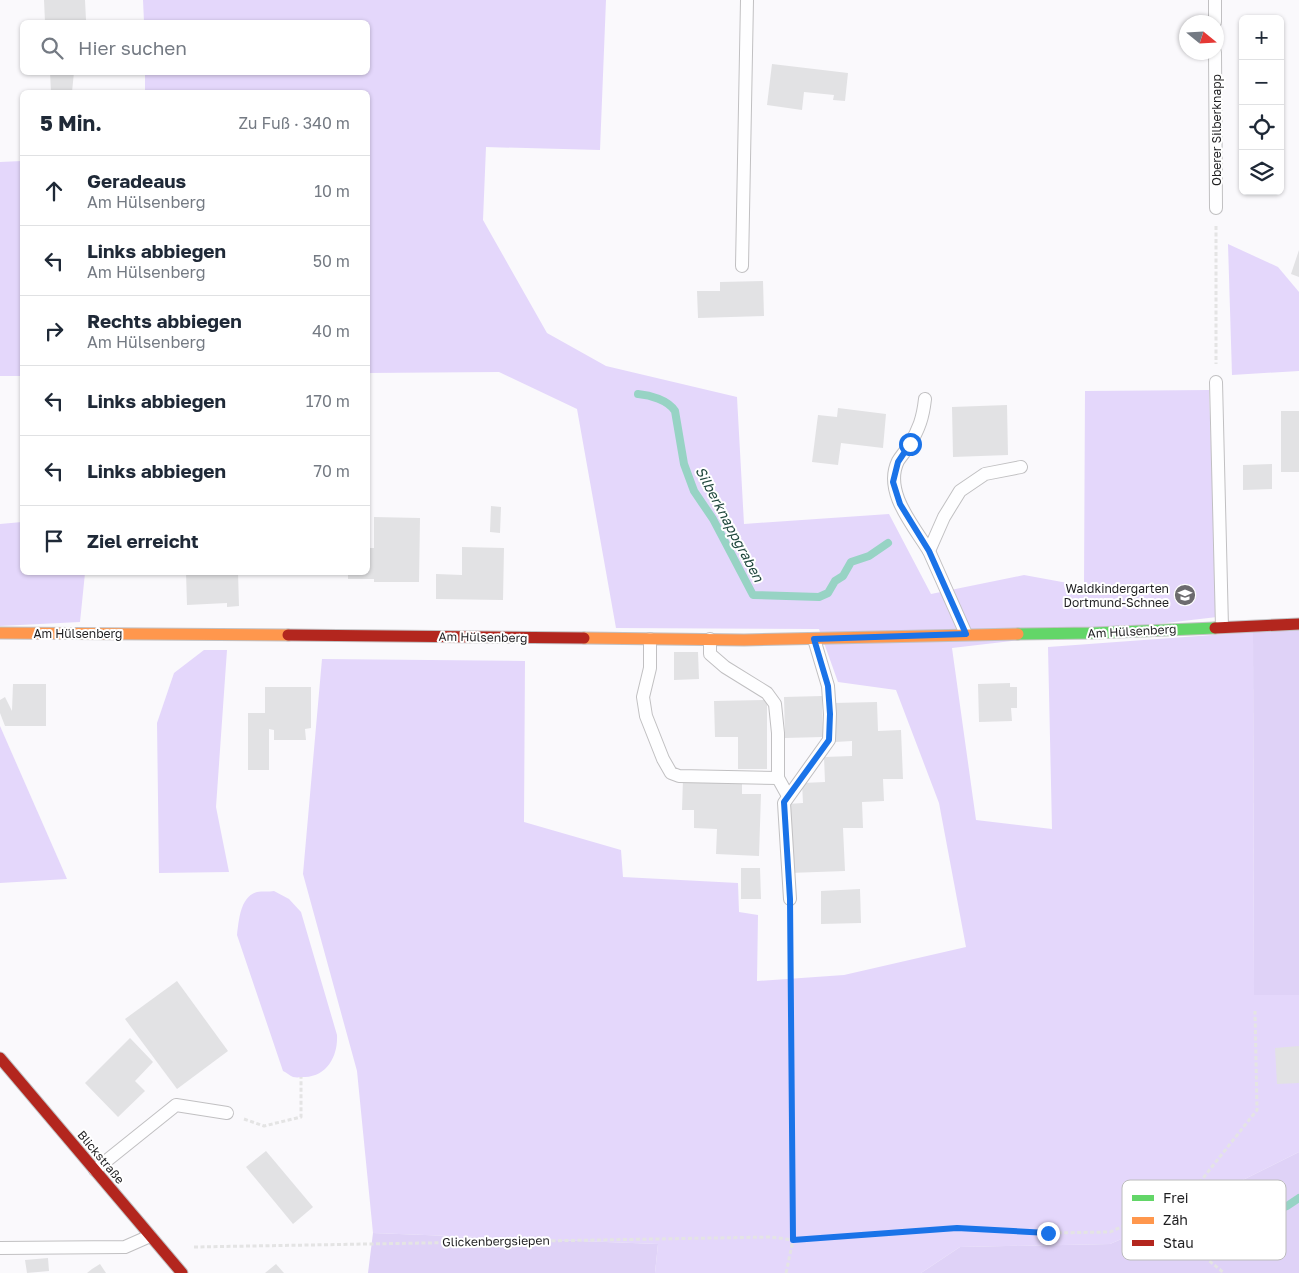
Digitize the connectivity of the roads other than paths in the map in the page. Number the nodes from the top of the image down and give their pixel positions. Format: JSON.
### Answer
{"nodes":[{"id":1,"x":747,"y":0,"type":"edge"},
{"id":2,"x":1215,"y":0,"type":"edge"},
{"id":3,"x":1215,"y":15,"type":"edge"},
{"id":4,"x":1215,"y":60,"type":"edge"},
{"id":5,"x":1216,"y":208,"type":"road end"},
{"id":6,"x":742,"y":266,"type":"dead end"},
{"id":7,"x":1216,"y":382,"type":"road end"},
{"id":8,"x":925,"y":399,"type":"dead end"},
{"id":9,"x":1021,"y":467,"type":"dead end"},
{"id":10,"x":929,"y":551,"type":"junction"},
{"id":11,"x":1299,"y":624,"type":"edge"},
{"id":12,"x":1222,"y":627,"type":"junction"},
{"id":13,"x":0,"y":633,"type":"edge"},
{"id":14,"x":966,"y":634,"type":"junction"},
{"id":15,"x":650,"y":639,"type":"junction"},
{"id":16,"x":710,"y":639,"type":"junction"},
{"id":17,"x":814,"y":639,"type":"junction"},
{"id":18,"x":778,"y":778,"type":"junction"},
{"id":19,"x":788,"y":796,"type":"junction"},
{"id":20,"x":790,"y":899,"type":"road end"},
{"id":21,"x":0,"y":1058,"type":"edge"},
{"id":22,"x":227,"y":1113,"type":"road end"},
{"id":23,"x":95,"y":1170,"type":"junction"},
{"id":24,"x":150,"y":1236,"type":"junction"},
{"id":25,"x":0,"y":1248,"type":"edge"},
{"id":26,"x":182,"y":1273,"type":"edge"}],
"edges":[{"from":1,"to":6,"type":"lane"},
{"from":2,"to":3,"type":"lane"},
{"from":4,"to":5,"type":"lane","name":"Oberer Silberknapp"},
{"from":7,"to":12,"type":"lane"},
{"from":8,"to":10,"type":"lane"},
{"from":9,"to":10,"type":"lane"},
{"from":10,"to":14,"type":"lane"},
{"from":11,"to":12,"type":"street","name":"Am Hülsenberg"},
{"from":12,"to":14,"type":"street","name":"Am Hülsenberg"},
{"from":13,"to":15,"type":"street","name":"Am Hülsenberg"},
{"from":14,"to":17,"type":"street","name":"Am Hülsenberg"},
{"from":15,"to":16,"type":"street","name":"Am Hülsenberg"},
{"from":15,"to":18,"type":"lane"},
{"from":16,"to":17,"type":"street","name":"Am Hülsenberg"},
{"from":16,"to":18,"type":"lane"},
{"from":17,"to":19,"type":"lane"},
{"from":18,"to":19,"type":"lane"},
{"from":19,"to":20,"type":"lane"},
{"from":21,"to":23,"type":"street","name":"Blickstraße"},
{"from":22,"to":23,"type":"lane"},
{"from":23,"to":24,"type":"street","name":"Blickstraße"},
{"from":24,"to":25,"type":"lane"},
{"from":24,"to":26,"type":"street","name":"Blickstraße"}]}
